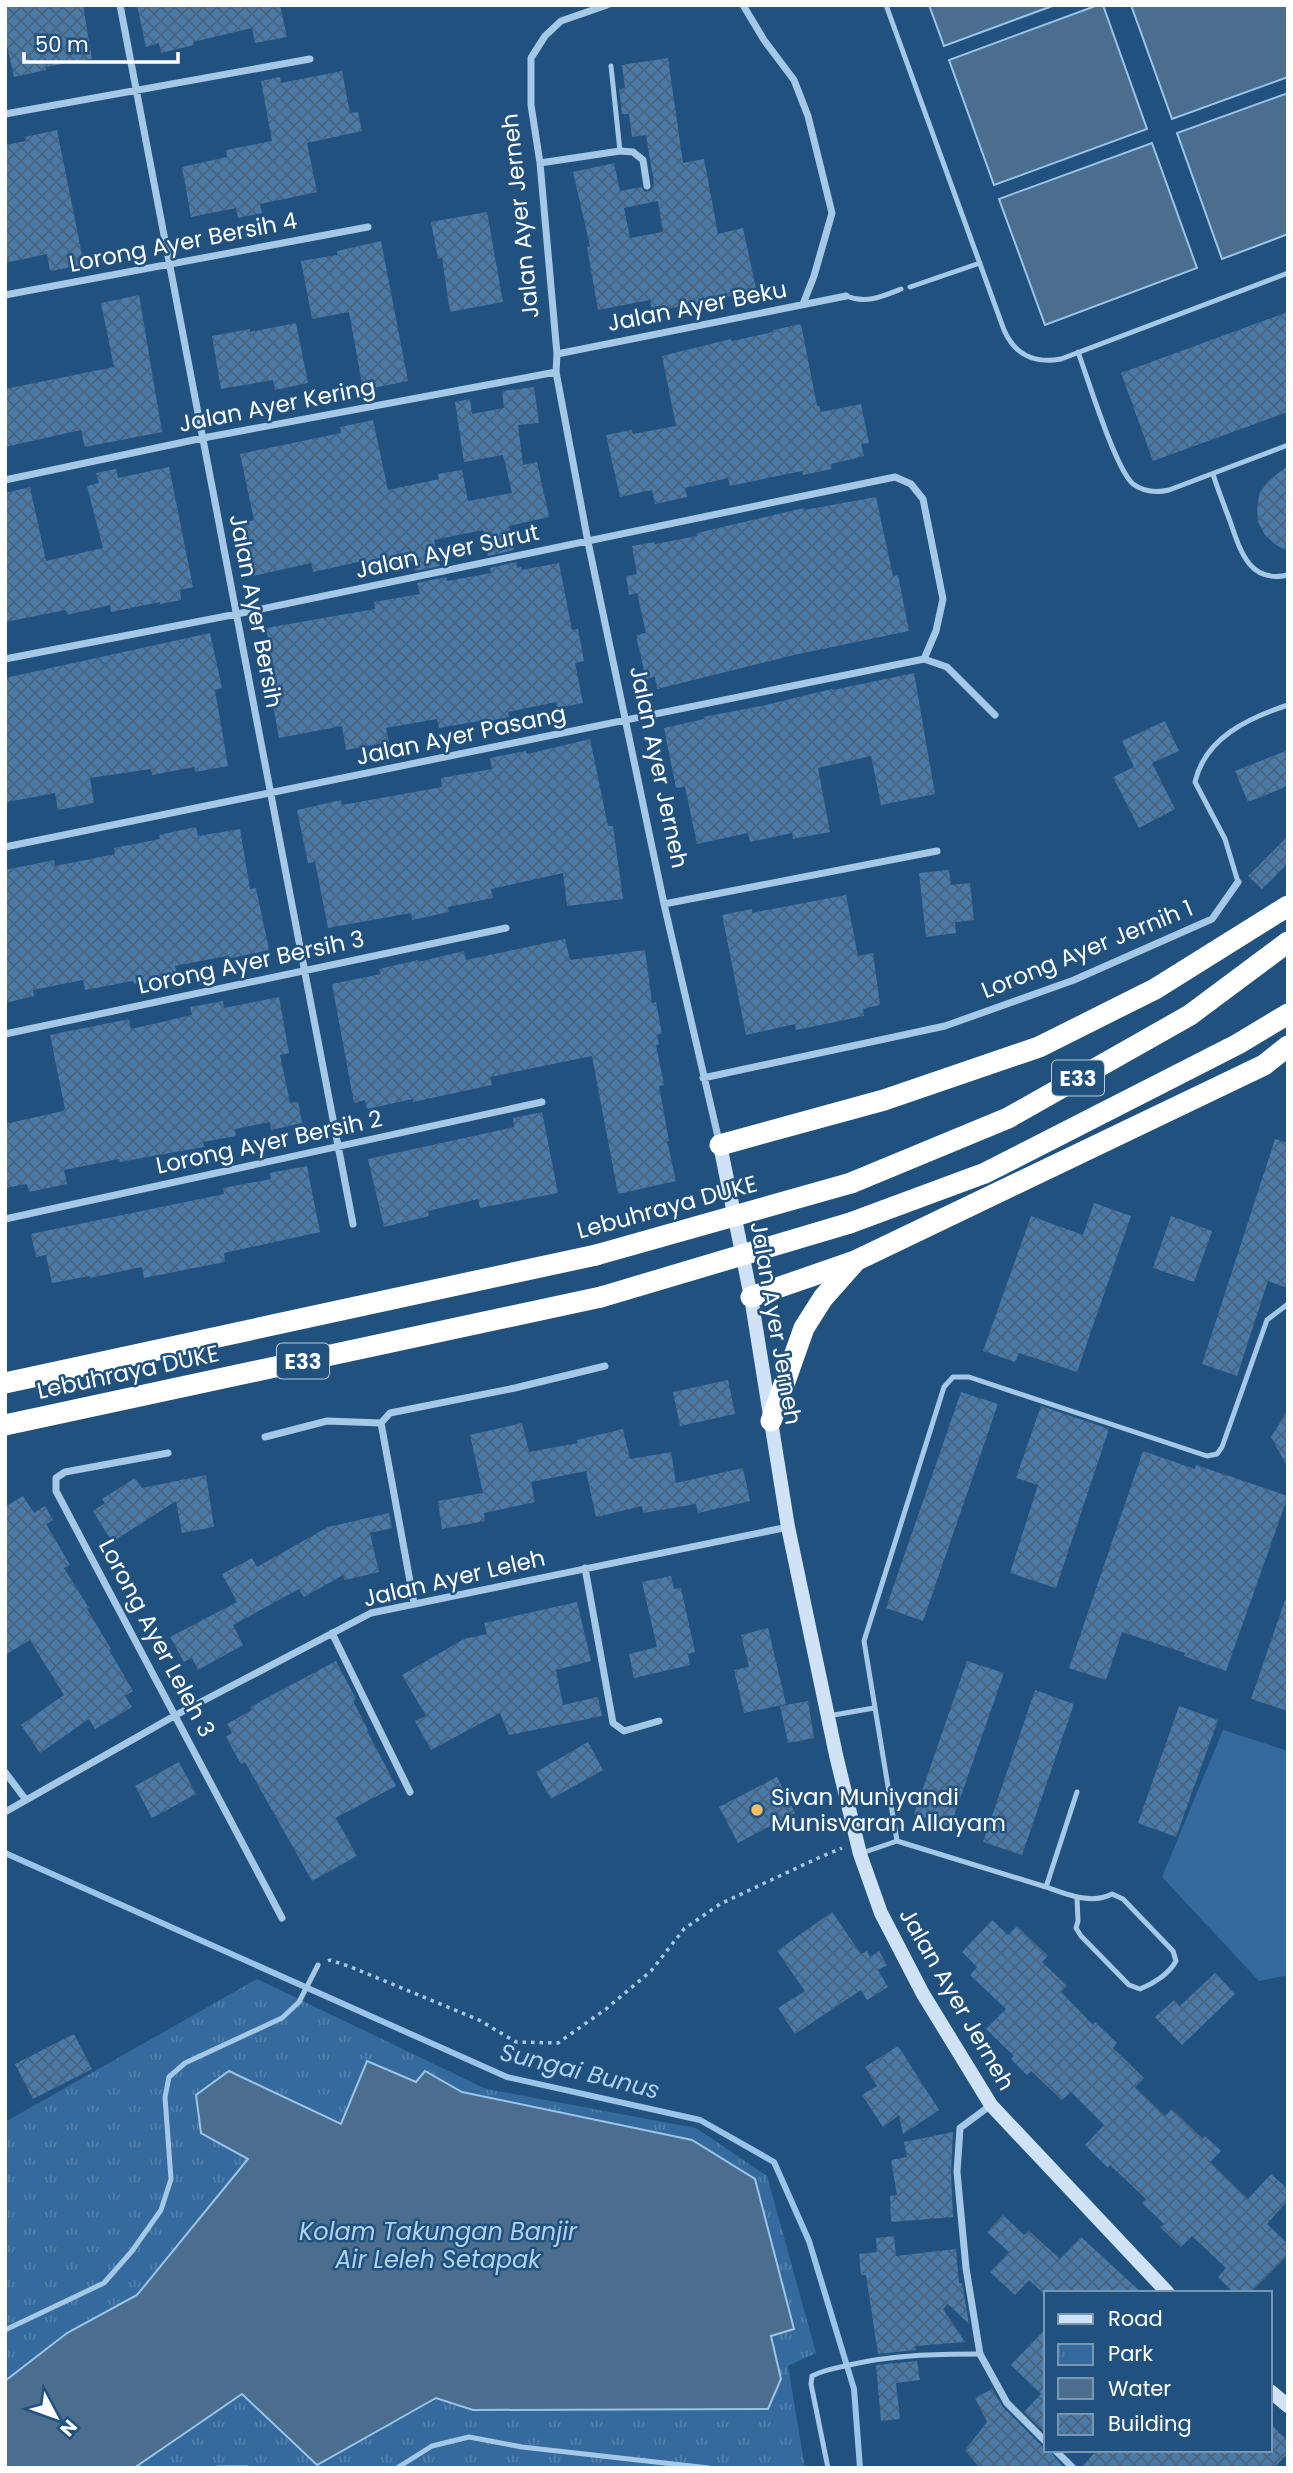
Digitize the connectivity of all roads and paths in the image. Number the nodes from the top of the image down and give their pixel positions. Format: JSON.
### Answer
{"nodes":[{"id":1,"x":120,"y":5,"type":"edge"},
{"id":2,"x":607,"y":5,"type":"edge"},
{"id":3,"x":743,"y":5,"type":"edge"},
{"id":4,"x":886,"y":5,"type":"edge"},
{"id":5,"x":310,"y":59,"type":"dead end"},
{"id":6,"x":611,"y":66,"type":"dead end"},
{"id":7,"x":137,"y":90,"type":"junction"},
{"id":8,"x":5,"y":114,"type":"edge"},
{"id":9,"x":620,"y":151,"type":"junction"},
{"id":10,"x":540,"y":163,"type":"junction"},
{"id":11,"x":647,"y":186,"type":"dead end"},
{"id":12,"x":368,"y":227,"type":"dead end"},
{"id":13,"x":980,"y":263,"type":"junction"},
{"id":14,"x":170,"y":265,"type":"junction"},
{"id":15,"x":1288,"y":273,"type":"edge"},
{"id":16,"x":910,"y":287,"type":"dead end"},
{"id":17,"x":901,"y":289,"type":"dead end"},
{"id":18,"x":5,"y":295,"type":"edge"},
{"id":19,"x":846,"y":296,"type":"joint"},
{"id":20,"x":803,"y":304,"type":"junction"},
{"id":21,"x":1078,"y":352,"type":"junction"},
{"id":22,"x":557,"y":354,"type":"junction"},
{"id":23,"x":556,"y":372,"type":"junction"},
{"id":24,"x":203,"y":438,"type":"junction"},
{"id":25,"x":1288,"y":446,"type":"edge"},
{"id":26,"x":1213,"y":474,"type":"junction"},
{"id":27,"x":5,"y":480,"type":"edge"},
{"id":28,"x":588,"y":542,"type":"junction"},
{"id":29,"x":1288,"y":575,"type":"edge"},
{"id":30,"x":237,"y":614,"type":"junction"},
{"id":31,"x":5,"y":659,"type":"edge"},
{"id":32,"x":925,"y":659,"type":"junction"},
{"id":33,"x":1288,"y":705,"type":"edge"},
{"id":34,"x":995,"y":715,"type":"dead end"},
{"id":35,"x":626,"y":720,"type":"junction"},
{"id":36,"x":271,"y":794,"type":"junction"},
{"id":37,"x":5,"y":847,"type":"edge"},
{"id":38,"x":937,"y":850,"type":"dead end"},
{"id":39,"x":1238,"y":882,"type":"joint"},
{"id":40,"x":664,"y":904,"type":"junction"},
{"id":41,"x":1288,"y":906,"type":"edge"},
{"id":42,"x":506,"y":928,"type":"dead end"},
{"id":43,"x":1288,"y":942,"type":"edge"},
{"id":44,"x":305,"y":970,"type":"junction"},
{"id":45,"x":1288,"y":1014,"type":"edge"},
{"id":46,"x":5,"y":1034,"type":"edge"},
{"id":47,"x":1288,"y":1046,"type":"edge"},
{"id":48,"x":1288,"y":1052,"type":"edge"},
{"id":49,"x":1264,"y":1065,"type":"junction"},
{"id":50,"x":703,"y":1078,"type":"junction"},
{"id":51,"x":541,"y":1102,"type":"dead end"},
{"id":52,"x":720,"y":1145,"type":"junction"},
{"id":53,"x":338,"y":1146,"type":"junction"},
{"id":54,"x":5,"y":1219,"type":"edge"},
{"id":55,"x":353,"y":1224,"type":"dead end"},
{"id":56,"x":855,"y":1261,"type":"junction"},
{"id":57,"x":751,"y":1297,"type":"junction"},
{"id":58,"x":1288,"y":1304,"type":"edge"},
{"id":59,"x":606,"y":1366,"type":"dead end"},
{"id":60,"x":5,"y":1383,"type":"edge"},
{"id":61,"x":771,"y":1421,"type":"junction"},
{"id":62,"x":381,"y":1423,"type":"junction"},
{"id":63,"x":5,"y":1425,"type":"edge"},
{"id":64,"x":265,"y":1437,"type":"dead end"},
{"id":65,"x":168,"y":1453,"type":"dead end"},
{"id":66,"x":788,"y":1527,"type":"junction"},
{"id":67,"x":585,"y":1568,"type":"junction"},
{"id":68,"x":414,"y":1603,"type":"junction"},
{"id":69,"x":332,"y":1633,"type":"junction"},
{"id":70,"x":874,"y":1708,"type":"junction"},
{"id":71,"x":176,"y":1715,"type":"junction"},
{"id":72,"x":828,"y":1716,"type":"junction"},
{"id":73,"x":659,"y":1721,"type":"dead end"},
{"id":74,"x":5,"y":1772,"type":"edge"},
{"id":75,"x":410,"y":1792,"type":"dead end"},
{"id":76,"x":1077,"y":1793,"type":"dead end"},
{"id":77,"x":26,"y":1800,"type":"junction"},
{"id":78,"x":5,"y":1812,"type":"edge"},
{"id":79,"x":897,"y":1841,"type":"junction"},
{"id":80,"x":859,"y":1848,"type":"junction"},
{"id":81,"x":1046,"y":1886,"type":"junction"},
{"id":82,"x":1077,"y":1898,"type":"junction"},
{"id":83,"x":282,"y":1918,"type":"dead end"},
{"id":84,"x":318,"y":1965,"type":"joint"},
{"id":85,"x":991,"y":2105,"type":"junction"},
{"id":86,"x":1166,"y":2291,"type":"edge"},
{"id":87,"x":5,"y":2330,"type":"edge"},
{"id":88,"x":979,"y":2354,"type":"junction"},
{"id":89,"x":1272,"y":2393,"type":"edge"},
{"id":90,"x":1288,"y":2406,"type":"edge"},
{"id":91,"x":1044,"y":2440,"type":"edge"},
{"id":92,"x":1057,"y":2452,"type":"edge"},
{"id":93,"x":218,"y":2468,"type":"edge"},
{"id":94,"x":248,"y":2468,"type":"edge"},
{"id":95,"x":397,"y":2468,"type":"edge"},
{"id":96,"x":709,"y":2468,"type":"edge"},
{"id":97,"x":828,"y":2468,"type":"edge"},
{"id":98,"x":1073,"y":2468,"type":"edge"}],
"edges":[{"from":1,"to":7,"type":"street","name":"Jalan Ayer Bersih"},
{"from":2,"to":10,"type":"street","name":"Jalan Ayer Jerneh"},
{"from":3,"to":20,"type":"street"},
{"from":4,"to":13,"type":"lane"},
{"from":5,"to":7,"type":"street"},
{"from":6,"to":9,"type":"lane"},
{"from":7,"to":8,"type":"street"},
{"from":7,"to":14,"type":"street","name":"Jalan Ayer Bersih"},
{"from":9,"to":10,"type":"street"},
{"from":9,"to":11,"type":"street"},
{"from":10,"to":22,"type":"street","name":"Jalan Ayer Jerneh"},
{"from":12,"to":14,"type":"street","name":"Lorong Ayer Bersih 4"},
{"from":13,"to":16,"type":"lane"},
{"from":13,"to":21,"type":"lane"},
{"from":14,"to":18,"type":"street","name":"Lorong Ayer Bersih 4"},
{"from":14,"to":24,"type":"street","name":"Jalan Ayer Bersih"},
{"from":15,"to":21,"type":"lane"},
{"from":17,"to":19,"type":"lane"},
{"from":19,"to":20,"type":"street","name":"Jalan Ayer Beku"},
{"from":20,"to":22,"type":"street","name":"Jalan Ayer Beku"},
{"from":21,"to":26,"type":"lane"},
{"from":22,"to":23,"type":"street","name":"Jalan Ayer Jerneh"},
{"from":23,"to":24,"type":"street","name":"Jalan Ayer Kering"},
{"from":23,"to":28,"type":"street","name":"Jalan Ayer Jerneh"},
{"from":24,"to":27,"type":"street","name":"Jalan Ayer Kering"},
{"from":24,"to":30,"type":"street","name":"Jalan Ayer Bersih"},
{"from":25,"to":26,"type":"lane"},
{"from":26,"to":29,"type":"lane"},
{"from":28,"to":30,"type":"street","name":"Jalan Ayer Surut"},
{"from":28,"to":32,"type":"street","name":"Jalan Ayer Surut"},
{"from":28,"to":35,"type":"street","name":"Jalan Ayer Jerneh"},
{"from":30,"to":31,"type":"street","name":"Jalan Ayer Surut"},
{"from":30,"to":36,"type":"street","name":"Jalan Ayer Bersih"},
{"from":32,"to":34,"type":"street"},
{"from":32,"to":35,"type":"street","name":"Jalan Ayer Pasang"},
{"from":33,"to":39,"type":"lane","name":"Lorong Ayer Jernih 1"},
{"from":35,"to":36,"type":"street","name":"Jalan Ayer Pasang"},
{"from":35,"to":40,"type":"street","name":"Jalan Ayer Jerneh"},
{"from":36,"to":37,"type":"street","name":"Jalan Ayer Pasang"},
{"from":36,"to":44,"type":"street","name":"Jalan Ayer Bersih"},
{"from":38,"to":40,"type":"street"},
{"from":39,"to":50,"type":"street","name":"Lorong Ayer Jernih 1"},
{"from":40,"to":50,"type":"street","name":"Jalan Ayer Jerneh"},
{"from":41,"to":52,"type":"highway"},
{"from":42,"to":44,"type":"street","name":"Lorong Ayer Bersih 3"},
{"from":43,"to":60,"type":"highway","name":"Lebuhraya DUKE","number":"E33","bridge":true},
{"from":44,"to":46,"type":"street","name":"Lorong Ayer Bersih 3"},
{"from":44,"to":53,"type":"street","name":"Jalan Ayer Bersih"},
{"from":45,"to":63,"type":"highway","name":"Lebuhraya DUKE","number":"E33","bridge":true},
{"from":47,"to":49,"type":"highway"},
{"from":48,"to":49,"type":"lane"},
{"from":49,"to":56,"type":"highway"},
{"from":50,"to":52,"type":"street","name":"Jalan Ayer Jerneh"},
{"from":51,"to":53,"type":"street","name":"Lorong Ayer Bersih 2"},
{"from":52,"to":57,"type":"main road","name":"Jalan Ayer Jerneh"},
{"from":53,"to":54,"type":"street","name":"Lorong Ayer Bersih 2"},
{"from":53,"to":55,"type":"street","name":"Jalan Ayer Bersih"},
{"from":56,"to":57,"type":"highway"},
{"from":56,"to":61,"type":"highway"},
{"from":57,"to":61,"type":"main road","name":"Jalan Ayer Jerneh"},
{"from":58,"to":70,"type":"lane"},
{"from":59,"to":62,"type":"street"},
{"from":61,"to":66,"type":"main road","name":"Jalan Ayer Jerneh"},
{"from":62,"to":64,"type":"street"},
{"from":62,"to":68,"type":"street"},
{"from":65,"to":71,"type":"street","name":"Lorong Ayer Leleh 3"},
{"from":66,"to":67,"type":"street","name":"Jalan Ayer Leleh"},
{"from":66,"to":72,"type":"main road","name":"Jalan Ayer Jerneh"},
{"from":67,"to":68,"type":"street","name":"Jalan Ayer Leleh"},
{"from":67,"to":73,"type":"street"},
{"from":68,"to":69,"type":"street","name":"Jalan Ayer Leleh"},
{"from":69,"to":71,"type":"street","name":"Jalan Ayer Leleh"},
{"from":69,"to":75,"type":"street"},
{"from":70,"to":72,"type":"lane"},
{"from":70,"to":79,"type":"lane"},
{"from":71,"to":77,"type":"street","name":"Jalan Ayer Leleh"},
{"from":71,"to":83,"type":"street","name":"Lorong Ayer Leleh 3"},
{"from":72,"to":80,"type":"main road","name":"Jalan Ayer Jerneh"},
{"from":74,"to":77,"type":"street"},
{"from":76,"to":81,"type":"lane"},
{"from":77,"to":78,"type":"street","name":"Jalan Ayer Leleh"},
{"from":79,"to":80,"type":"lane"},
{"from":79,"to":81,"type":"lane"},
{"from":80,"to":84,"type":"path"},
{"from":80,"to":85,"type":"main road","name":"Jalan Ayer Jerneh"},
{"from":81,"to":82,"type":"lane"},
{"from":82,"to":82,"type":"lane"},
{"from":84,"to":87,"type":"lane"},
{"from":85,"to":86,"type":"main road","name":"Jalan Ayer Jerneh"},
{"from":85,"to":88,"type":"street"},
{"from":88,"to":91,"type":"street"},
{"from":88,"to":97,"type":"lane"},
{"from":89,"to":90,"type":"main road"},
{"from":92,"to":98,"type":"street"},
{"from":93,"to":94,"type":"lane"},
{"from":95,"to":96,"type":"lane"}]}
